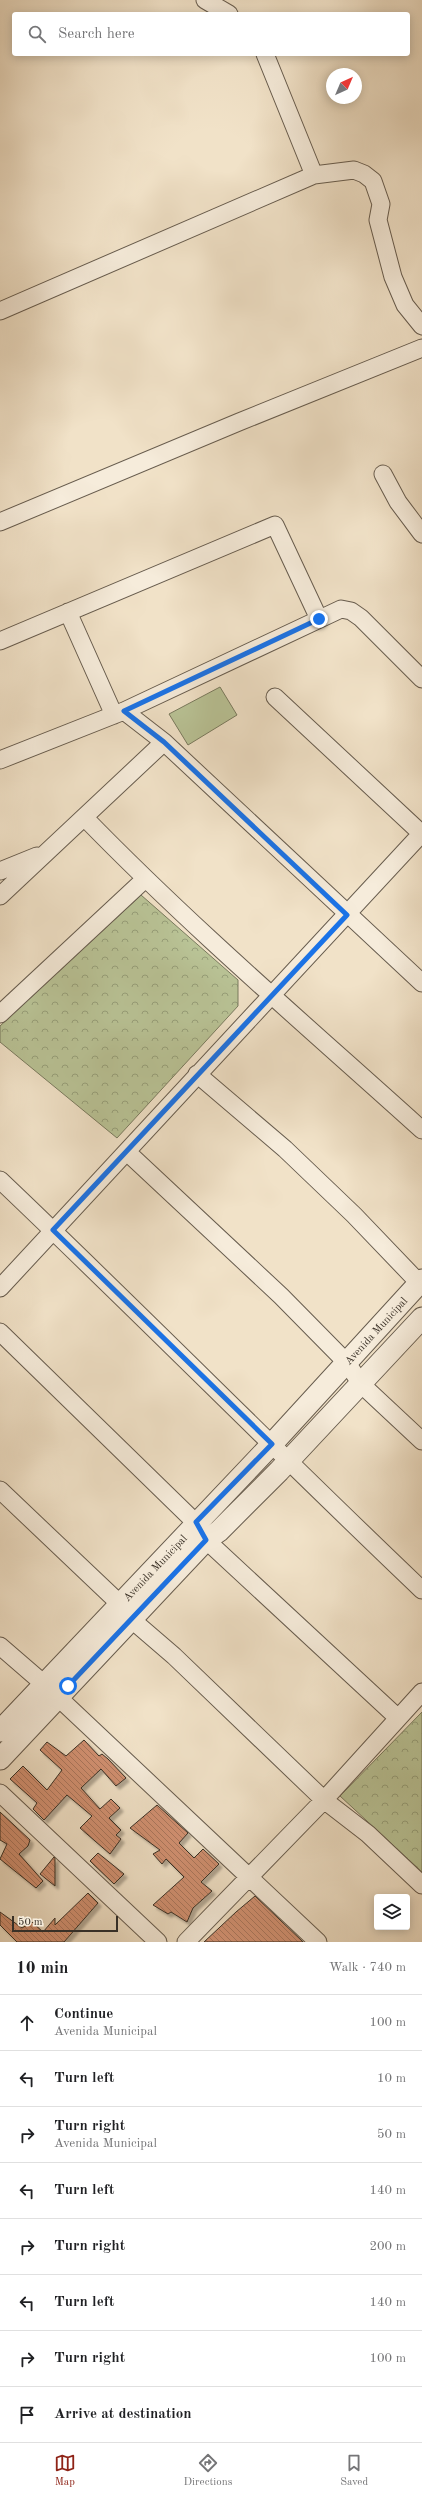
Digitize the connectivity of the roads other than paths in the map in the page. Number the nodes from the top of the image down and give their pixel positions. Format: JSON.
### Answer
{"nodes":[{"id":1,"x":205,"y":0,"type":"edge"},
{"id":2,"x":226,"y":12,"type":"edge"},
{"id":3,"x":266,"y":56,"type":"edge"},
{"id":4,"x":314,"y":175,"type":"junction"},
{"id":5,"x":0,"y":311,"type":"edge"},
{"id":6,"x":422,"y":326,"type":"edge"},
{"id":7,"x":422,"y":348,"type":"edge"},
{"id":8,"x":383,"y":474,"type":"dead end"},
{"id":9,"x":0,"y":522,"type":"edge"},
{"id":10,"x":422,"y":534,"type":"edge"},
{"id":11,"x":68,"y":612,"type":"junction"},
{"id":12,"x":319,"y":619,"type":"junction"},
{"id":13,"x":0,"y":640,"type":"edge"},
{"id":14,"x":422,"y":679,"type":"edge"},
{"id":15,"x":275,"y":697,"type":"dead end"},
{"id":16,"x":119,"y":713,"type":"junction"},
{"id":17,"x":164,"y":742,"type":"junction"},
{"id":18,"x":0,"y":760,"type":"edge"},
{"id":19,"x":85,"y":818,"type":"junction"},
{"id":20,"x":422,"y":834,"type":"edge"},
{"id":21,"x":48,"y":851,"type":"junction"},
{"id":22,"x":0,"y":871,"type":"edge"},
{"id":23,"x":145,"y":879,"type":"junction"},
{"id":24,"x":0,"y":896,"type":"edge"},
{"id":25,"x":347,"y":915,"type":"junction"},
{"id":26,"x":422,"y":983,"type":"edge"},
{"id":27,"x":271,"y":995,"type":"junction"},
{"id":28,"x":0,"y":1014,"type":"edge"},
{"id":29,"x":197,"y":1074,"type":"junction"},
{"id":30,"x":422,"y":1130,"type":"edge"},
{"id":31,"x":126,"y":1152,"type":"junction"},
{"id":32,"x":0,"y":1180,"type":"edge"},
{"id":33,"x":53,"y":1230,"type":"junction"},
{"id":34,"x":421,"y":1283,"type":"edge"},
{"id":35,"x":0,"y":1288,"type":"edge"},
{"id":36,"x":422,"y":1318,"type":"edge"},
{"id":37,"x":0,"y":1332,"type":"edge"},
{"id":38,"x":347,"y":1363,"type":"junction"},
{"id":39,"x":361,"y":1384,"type":"junction"},
{"id":40,"x":422,"y":1441,"type":"edge"},
{"id":41,"x":272,"y":1444,"type":"junction"},
{"id":42,"x":288,"y":1461,"type":"junction"},
{"id":43,"x":0,"y":1490,"type":"edge"},
{"id":44,"x":201,"y":1531,"type":"junction"},
{"id":45,"x":422,"y":1590,"type":"edge"},
{"id":46,"x":125,"y":1611,"type":"junction"},
{"id":47,"x":0,"y":1646,"type":"edge"},
{"id":48,"x":51,"y":1690,"type":"junction"},
{"id":49,"x":422,"y":1692,"type":"edge"},
{"id":50,"x":398,"y":1718,"type":"junction"},
{"id":51,"x":0,"y":1731,"type":"edge"},
{"id":52,"x":0,"y":1759,"type":"edge"},
{"id":53,"x":0,"y":1793,"type":"edge"},
{"id":54,"x":324,"y":1800,"type":"junction"},
{"id":55,"x":248,"y":1876,"type":"junction"},
{"id":56,"x":422,"y":1885,"type":"edge"},
{"id":57,"x":158,"y":1942,"type":"edge"},
{"id":58,"x":186,"y":1942,"type":"edge"},
{"id":59,"x":318,"y":1942,"type":"edge"}],
"edges":[{"from":1,"to":2,"type":"street"},
{"from":3,"to":4,"type":"street"},
{"from":4,"to":5,"type":"street"},
{"from":4,"to":6,"type":"street"},
{"from":7,"to":9,"type":"street"},
{"from":8,"to":10,"type":"street"},
{"from":11,"to":12,"type":"street"},
{"from":11,"to":13,"type":"street"},
{"from":11,"to":16,"type":"street"},
{"from":12,"to":14,"type":"street"},
{"from":12,"to":16,"type":"street"},
{"from":15,"to":20,"type":"street"},
{"from":16,"to":17,"type":"street"},
{"from":16,"to":18,"type":"street"},
{"from":17,"to":19,"type":"street"},
{"from":17,"to":25,"type":"street"},
{"from":19,"to":21,"type":"street"},
{"from":19,"to":23,"type":"street"},
{"from":20,"to":25,"type":"street"},
{"from":21,"to":22,"type":"street"},
{"from":21,"to":24,"type":"street"},
{"from":23,"to":27,"type":"street"},
{"from":23,"to":28,"type":"street"},
{"from":25,"to":26,"type":"street"},
{"from":25,"to":27,"type":"street"},
{"from":27,"to":29,"type":"street"},
{"from":27,"to":30,"type":"street"},
{"from":29,"to":31,"type":"street"},
{"from":29,"to":34,"type":"street"},
{"from":31,"to":33,"type":"street"},
{"from":31,"to":38,"type":"street"},
{"from":32,"to":33,"type":"street"},
{"from":33,"to":35,"type":"street"},
{"from":33,"to":41,"type":"street"},
{"from":34,"to":38,"type":"street","name":"Avenida Municipal"},
{"from":36,"to":39,"type":"street","name":"Avenida Municipal"},
{"from":37,"to":44,"type":"street"},
{"from":38,"to":39,"type":"street"},
{"from":38,"to":41,"type":"street","name":"Avenida Municipal"},
{"from":39,"to":40,"type":"street"},
{"from":39,"to":42,"type":"street","name":"Avenida Municipal"},
{"from":41,"to":42,"type":"street"},
{"from":41,"to":44,"type":"street","name":"Avenida Municipal"},
{"from":42,"to":44,"type":"street","name":"Avenida Municipal"},
{"from":42,"to":45,"type":"street"},
{"from":43,"to":46,"type":"street"},
{"from":44,"to":46,"type":"street","name":"Avenida Municipal"},
{"from":44,"to":50,"type":"street"},
{"from":46,"to":48,"type":"street","name":"Avenida Municipal"},
{"from":46,"to":54,"type":"street"},
{"from":47,"to":48,"type":"street"},
{"from":48,"to":51,"type":"street","name":"Avenida Municipal"},
{"from":48,"to":52,"type":"street","name":"Avenida Municipal"},
{"from":48,"to":55,"type":"street"},
{"from":49,"to":50,"type":"street"},
{"from":50,"to":54,"type":"street"},
{"from":53,"to":57,"type":"street"},
{"from":54,"to":55,"type":"street"},
{"from":54,"to":56,"type":"street"},
{"from":55,"to":58,"type":"street"},
{"from":55,"to":59,"type":"street"}]}
